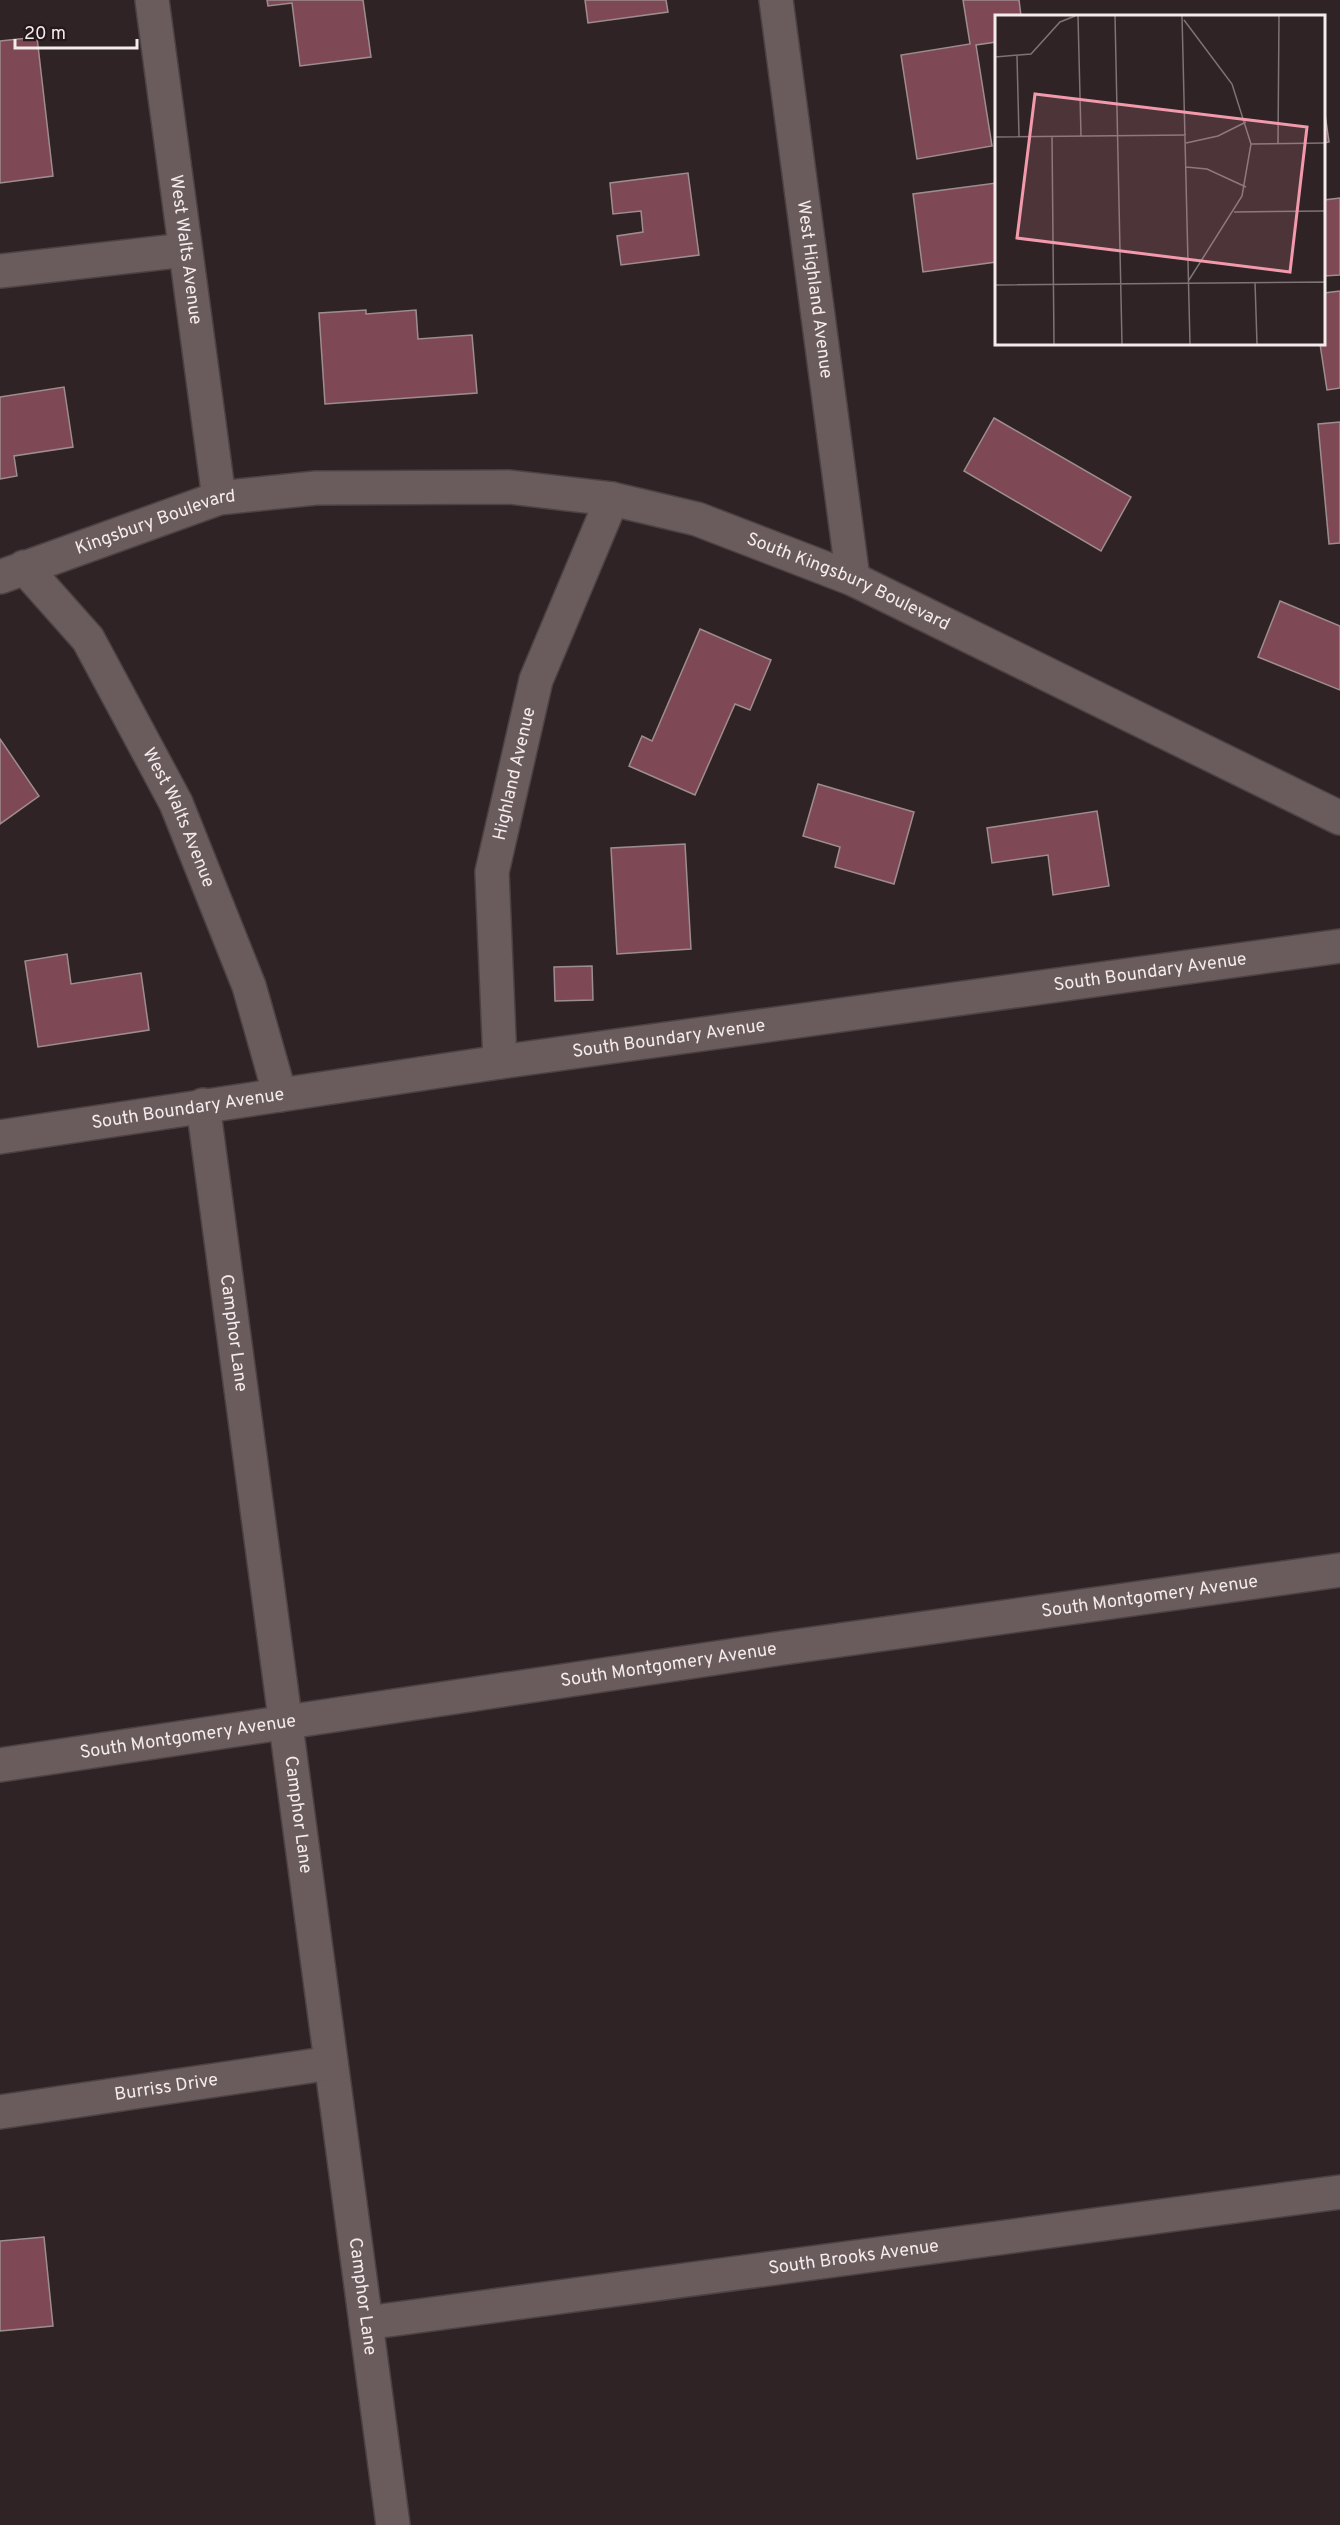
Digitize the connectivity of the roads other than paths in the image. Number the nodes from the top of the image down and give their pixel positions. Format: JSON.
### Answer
{"nodes":[{"id":1,"x":152,"y":0,"type":"edge"},
{"id":2,"x":776,"y":0,"type":"edge"},
{"id":3,"x":186,"y":250,"type":"junction"},
{"id":4,"x":0,"y":271,"type":"edge"},
{"id":5,"x":316,"y":488,"type":"joint"},
{"id":6,"x":219,"y":498,"type":"junction"},
{"id":7,"x":612,"y":499,"type":"junction"},
{"id":8,"x":12,"y":572,"type":"edge"},
{"id":9,"x":853,"y":579,"type":"junction"},
{"id":10,"x":1340,"y":818,"type":"edge"},
{"id":11,"x":1340,"y":946,"type":"edge"},
{"id":12,"x":500,"y":1062,"type":"junction"},
{"id":13,"x":280,"y":1095,"type":"junction"},
{"id":14,"x":203,"y":1105,"type":"junction"},
{"id":15,"x":0,"y":1137,"type":"edge"},
{"id":16,"x":1340,"y":1570,"type":"edge"},
{"id":17,"x":286,"y":1722,"type":"junction"},
{"id":18,"x":0,"y":1766,"type":"edge"},
{"id":19,"x":332,"y":2063,"type":"junction"},
{"id":20,"x":0,"y":2112,"type":"edge"},
{"id":21,"x":1340,"y":2192,"type":"edge"},
{"id":22,"x":366,"y":2323,"type":"junction"},
{"id":23,"x":393,"y":2525,"type":"edge"}],
"edges":[{"from":1,"to":3,"type":"street","name":"West Walts Avenue"},
{"from":2,"to":9,"type":"street","name":"West Highland Avenue"},
{"from":3,"to":4,"type":"street"},
{"from":3,"to":6,"type":"street","name":"West Walts Avenue"},
{"from":5,"to":6,"type":"street","name":"Kingsbury Boulevard"},
{"from":5,"to":7,"type":"street","name":"South Kingsbury Boulevard"},
{"from":6,"to":8,"type":"street","name":"Kingsbury Boulevard"},
{"from":7,"to":9,"type":"street","name":"South Kingsbury Boulevard"},
{"from":7,"to":12,"type":"street","name":"Highland Avenue"},
{"from":8,"to":13,"type":"street","name":"West Walts Avenue"},
{"from":9,"to":10,"type":"street","name":"South Kingsbury Boulevard"},
{"from":11,"to":12,"type":"street","name":"South Boundary Avenue"},
{"from":12,"to":13,"type":"street","name":"South Boundary Avenue"},
{"from":13,"to":14,"type":"street","name":"South Boundary Avenue"},
{"from":14,"to":15,"type":"street","name":"South Boundary Avenue"},
{"from":14,"to":17,"type":"street","name":"Camphor Lane"},
{"from":16,"to":17,"type":"street","name":"South Montgomery Avenue"},
{"from":17,"to":18,"type":"street","name":"South Montgomery Avenue"},
{"from":17,"to":19,"type":"street","name":"Camphor Lane"},
{"from":19,"to":20,"type":"street","name":"Burriss Drive"},
{"from":19,"to":22,"type":"street","name":"Camphor Lane"},
{"from":21,"to":22,"type":"street","name":"South Brooks Avenue"},
{"from":22,"to":23,"type":"street","name":"Camphor Lane"}]}
